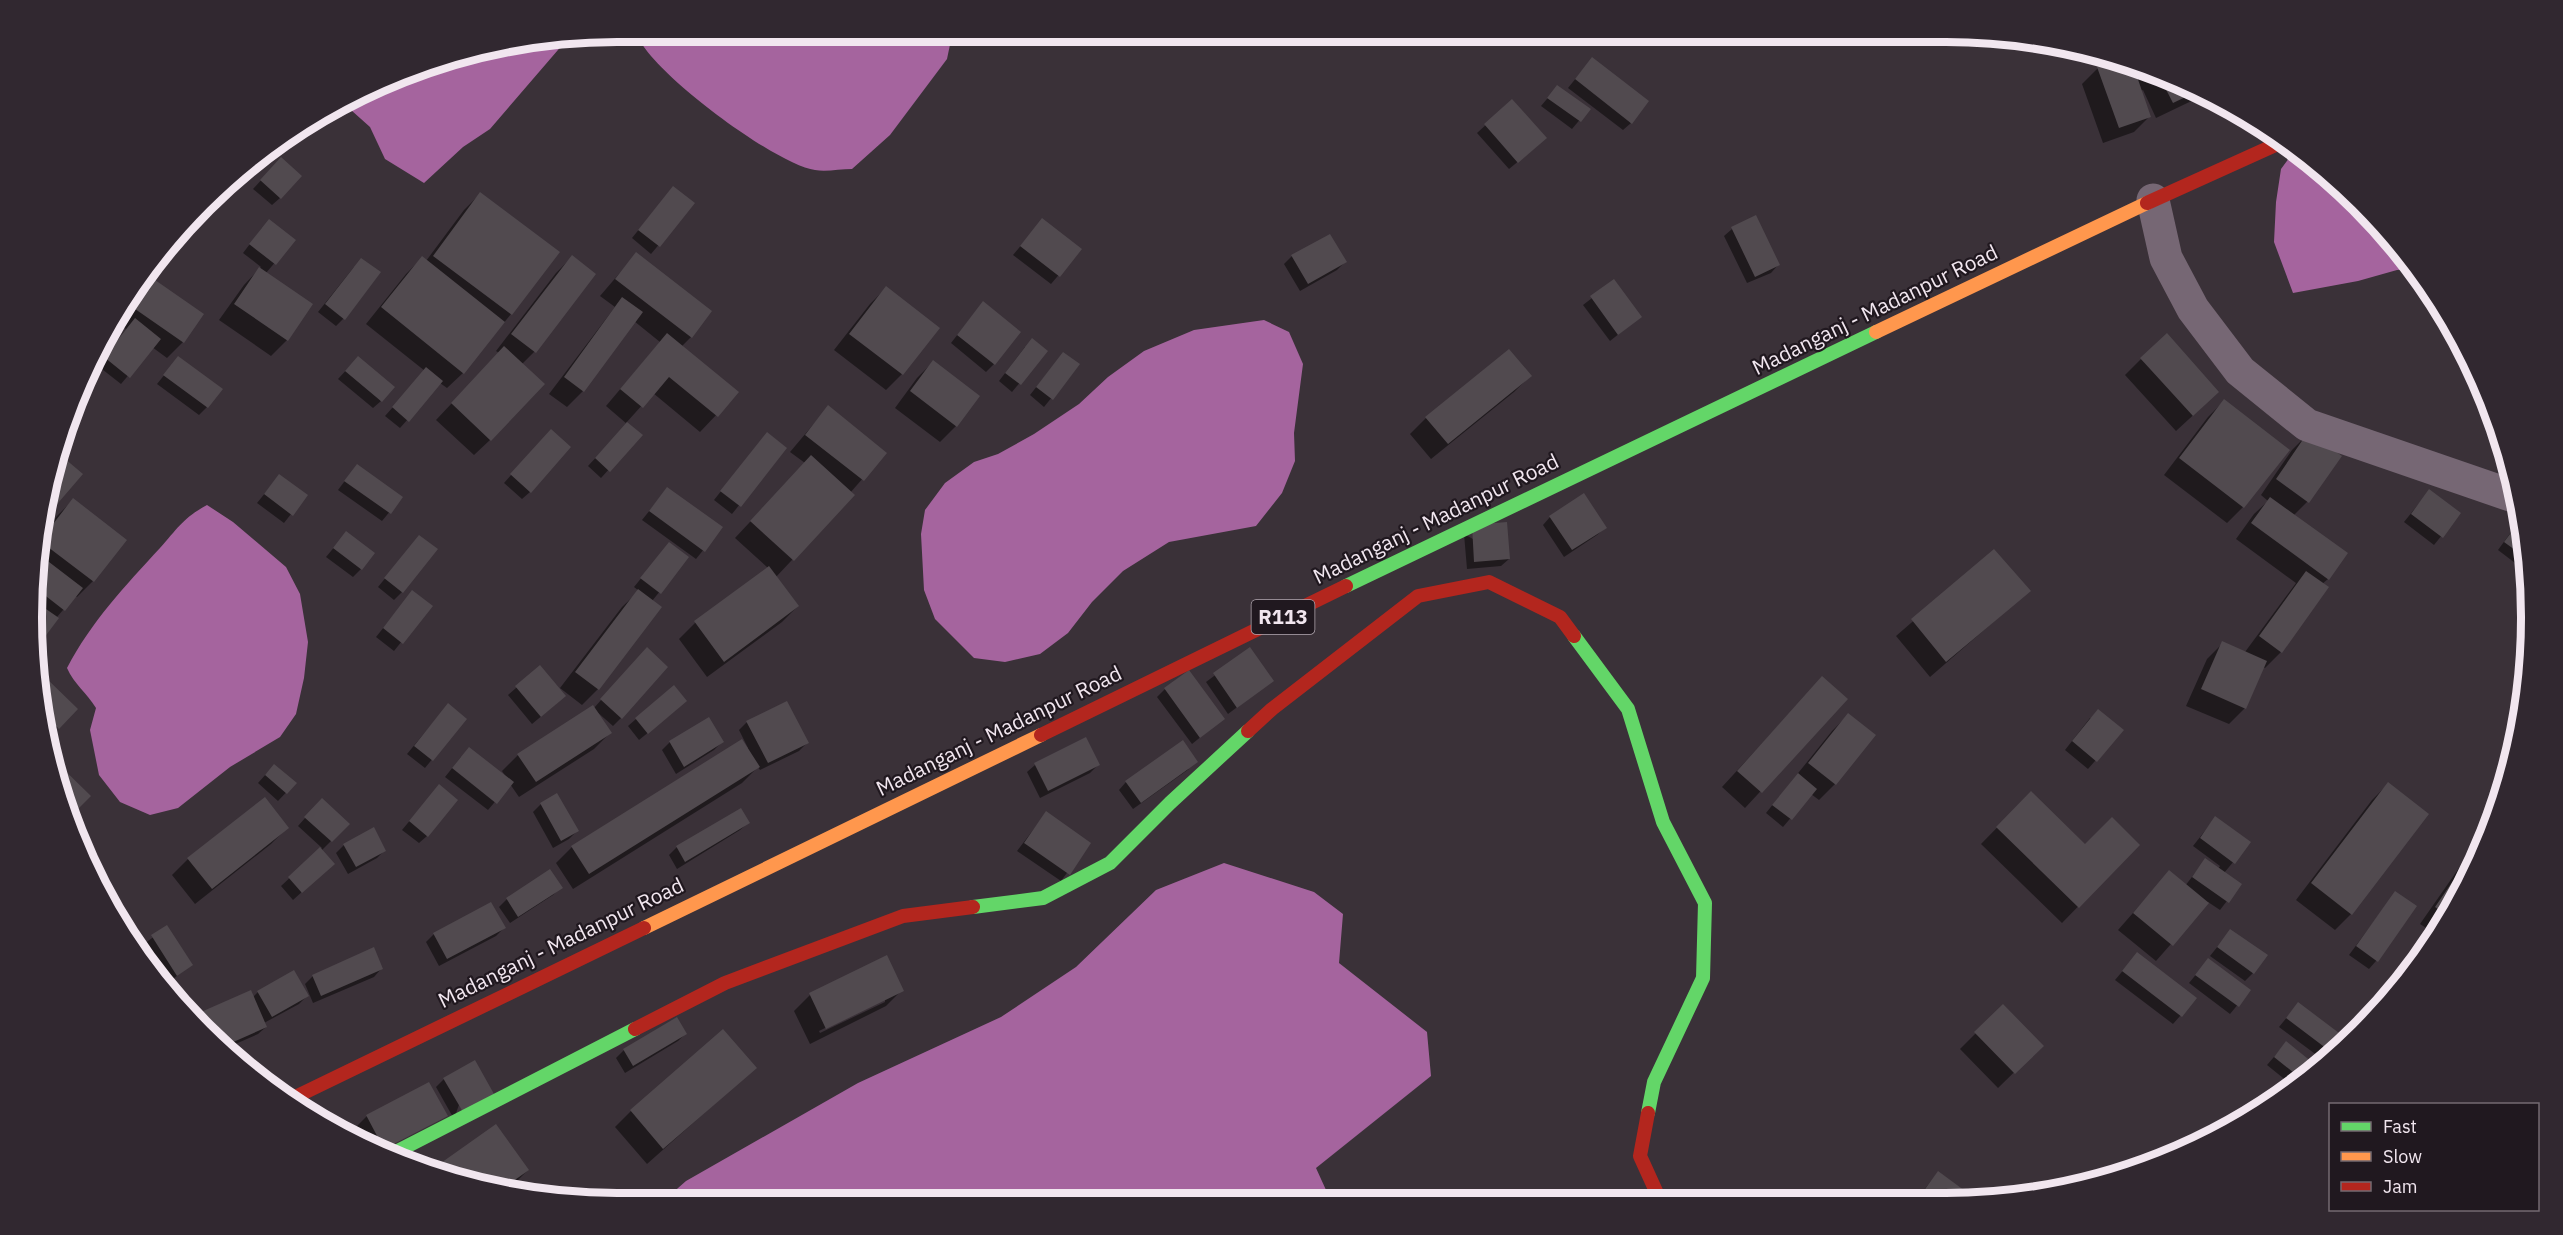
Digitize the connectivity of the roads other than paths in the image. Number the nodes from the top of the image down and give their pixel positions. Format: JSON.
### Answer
{"nodes":[{"id":1,"x":2274,"y":145,"type":"edge"},
{"id":2,"x":2153,"y":200,"type":"junction"},
{"id":3,"x":2507,"y":494,"type":"edge"},
{"id":4,"x":298,"y":1096,"type":"edge"},
{"id":5,"x":400,"y":1150,"type":"edge"},
{"id":6,"x":1657,"y":1193,"type":"edge"}],
"edges":[{"from":1,"to":2,"type":"main road","name":"Madanganj - Madanpur Road","number":"R113"},
{"from":2,"to":3,"type":"street"},
{"from":2,"to":4,"type":"main road","name":"Madanganj - Madanpur Road","number":"R113"},
{"from":5,"to":6,"type":"main road"}]}
